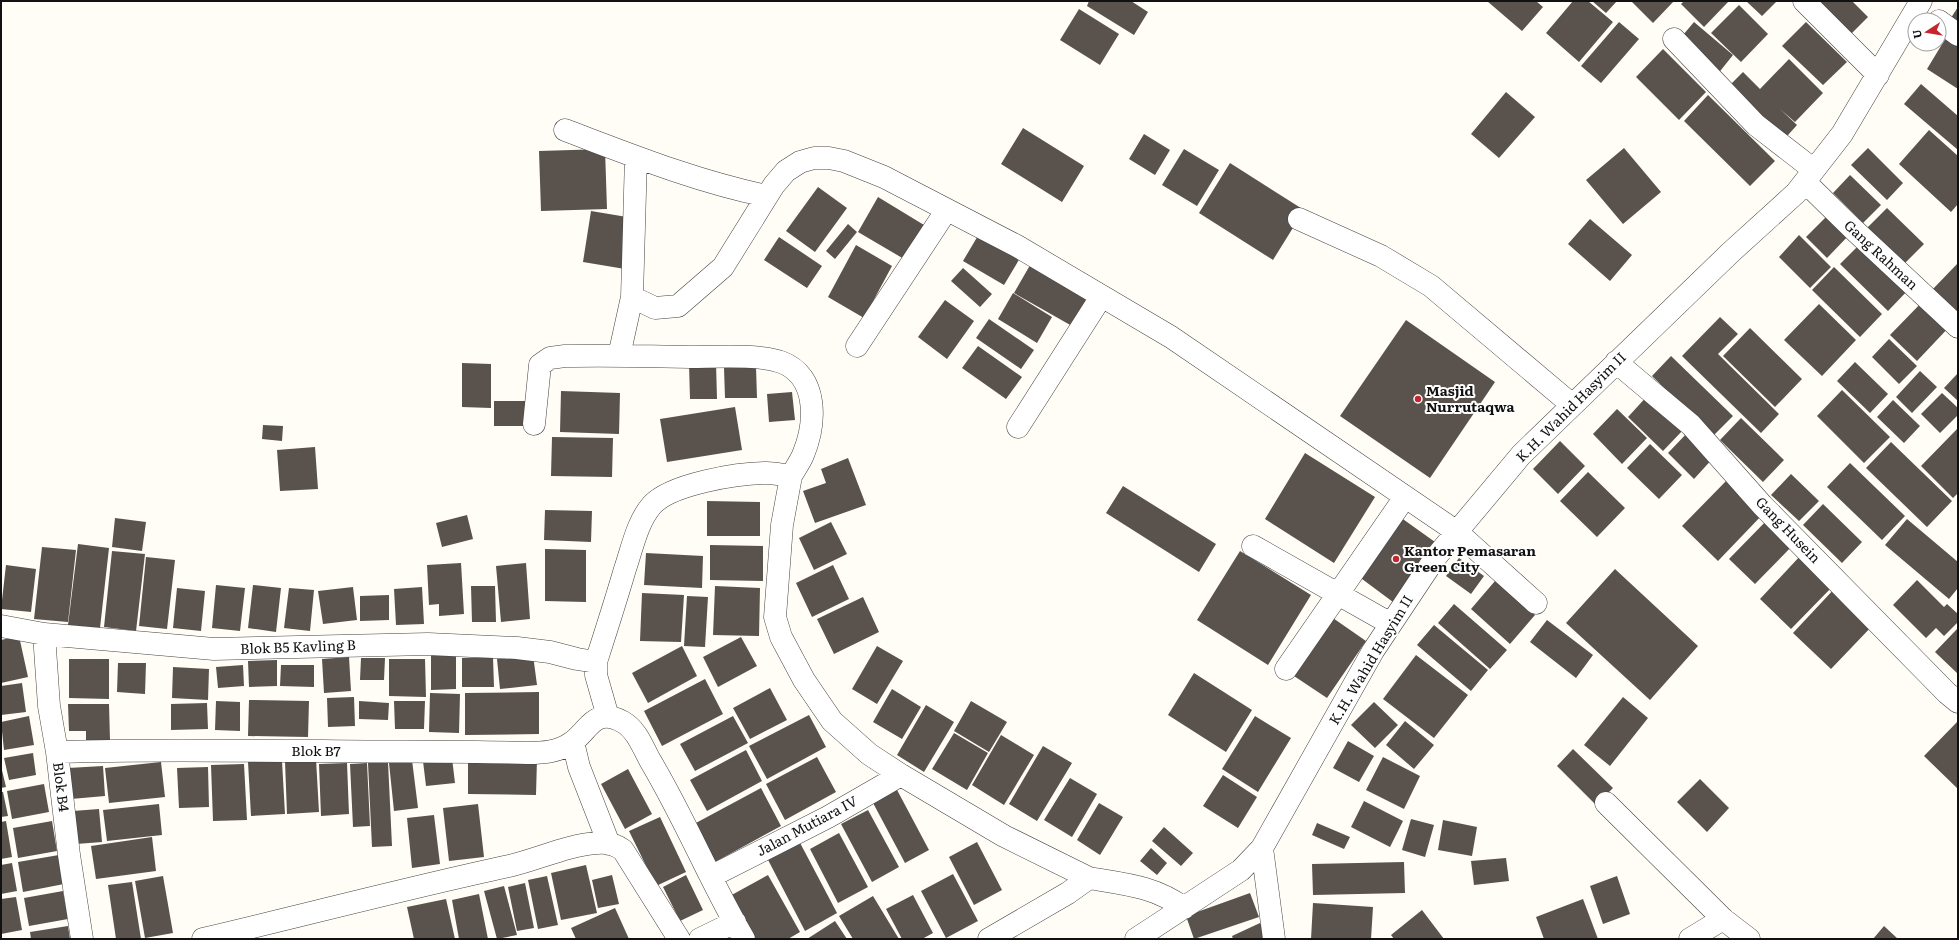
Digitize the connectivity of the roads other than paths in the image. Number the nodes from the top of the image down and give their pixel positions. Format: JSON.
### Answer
{"nodes":[{"id":1,"x":1804,"y":1,"type":"edge"},
{"id":2,"x":1920,"y":3,"type":"edge"},
{"id":3,"x":1930,"y":12,"type":"edge"},
{"id":4,"x":1947,"y":27,"type":"edge"},
{"id":5,"x":1958,"y":35,"type":"edge"},
{"id":6,"x":1674,"y":39,"type":"dead end"},
{"id":7,"x":1878,"y":75,"type":"junction"},
{"id":8,"x":565,"y":130,"type":"dead end"},
{"id":9,"x":636,"y":157,"type":"junction"},
{"id":10,"x":1810,"y":176,"type":"junction"},
{"id":11,"x":767,"y":196,"type":"junction"},
{"id":12,"x":946,"y":211,"type":"junction"},
{"id":13,"x":1299,"y":219,"type":"dead end"},
{"id":14,"x":632,"y":297,"type":"junction"},
{"id":15,"x":1101,"y":297,"type":"junction"},
{"id":16,"x":1958,"y":327,"type":"edge"},
{"id":17,"x":856,"y":346,"type":"dead end"},
{"id":18,"x":619,"y":356,"type":"junction"},
{"id":19,"x":1616,"y":362,"type":"junction"},
{"id":20,"x":1571,"y":404,"type":"junction"},
{"id":21,"x":534,"y":424,"type":"dead end"},
{"id":22,"x":1018,"y":427,"type":"dead end"},
{"id":23,"x":791,"y":476,"type":"junction"},
{"id":24,"x":1405,"y":497,"type":"junction"},
{"id":25,"x":1457,"y":532,"type":"junction"},
{"id":26,"x":1253,"y":546,"type":"dead end"},
{"id":27,"x":1337,"y":595,"type":"junction"},
{"id":28,"x":1536,"y":603,"type":"dead end"},
{"id":29,"x":1391,"y":624,"type":"junction"},
{"id":30,"x":1,"y":626,"type":"edge"},
{"id":31,"x":44,"y":634,"type":"junction"},
{"id":32,"x":596,"y":662,"type":"junction"},
{"id":33,"x":1286,"y":669,"type":"dead end"},
{"id":34,"x":1958,"y":702,"type":"edge"},
{"id":35,"x":608,"y":717,"type":"junction"},
{"id":36,"x":573,"y":742,"type":"junction"},
{"id":37,"x":57,"y":752,"type":"junction"},
{"id":38,"x":901,"y":775,"type":"junction"},
{"id":39,"x":1606,"y":804,"type":"dead end"},
{"id":40,"x":609,"y":844,"type":"junction"},
{"id":41,"x":1262,"y":848,"type":"junction"},
{"id":42,"x":712,"y":876,"type":"junction"},
{"id":43,"x":1089,"y":878,"type":"junction"},
{"id":44,"x":1184,"y":908,"type":"junction"},
{"id":45,"x":1723,"y":919,"type":"junction"},
{"id":46,"x":739,"y":930,"type":"edge"},
{"id":47,"x":82,"y":939,"type":"edge"},
{"id":48,"x":203,"y":939,"type":"edge"},
{"id":49,"x":680,"y":939,"type":"edge"},
{"id":50,"x":700,"y":939,"type":"edge"},
{"id":51,"x":989,"y":939,"type":"edge"},
{"id":52,"x":1136,"y":939,"type":"edge"},
{"id":53,"x":1274,"y":939,"type":"edge"},
{"id":54,"x":1690,"y":939,"type":"edge"},
{"id":55,"x":1749,"y":939,"type":"edge"}],
"edges":[{"from":1,"to":7,"type":"street"},
{"from":2,"to":3,"type":"street"},
{"from":2,"to":7,"type":"street","name":"K.H. Wahid Hasyim II"},
{"from":4,"to":5,"type":"street"},
{"from":6,"to":10,"type":"street","name":"Gang Rahman"},
{"from":7,"to":10,"type":"street","name":"K.H. Wahid Hasyim II"},
{"from":8,"to":9,"type":"street"},
{"from":9,"to":11,"type":"street"},
{"from":9,"to":14,"type":"street"},
{"from":10,"to":16,"type":"street","name":"Gang Rahman"},
{"from":10,"to":19,"type":"street","name":"K.H. Wahid Hasyim II"},
{"from":11,"to":12,"type":"street"},
{"from":11,"to":14,"type":"street"},
{"from":12,"to":15,"type":"street"},
{"from":12,"to":17,"type":"street"},
{"from":13,"to":20,"type":"street"},
{"from":14,"to":18,"type":"street"},
{"from":15,"to":22,"type":"street"},
{"from":15,"to":24,"type":"street"},
{"from":18,"to":21,"type":"street"},
{"from":18,"to":23,"type":"street"},
{"from":19,"to":20,"type":"street","name":"K.H. Wahid Hasyim II"},
{"from":19,"to":34,"type":"street","name":"Gang Husein"},
{"from":20,"to":25,"type":"street","name":"K.H. Wahid Hasyim II"},
{"from":23,"to":32,"type":"street"},
{"from":23,"to":38,"type":"street"},
{"from":24,"to":25,"type":"street"},
{"from":24,"to":27,"type":"street"},
{"from":25,"to":28,"type":"street"},
{"from":25,"to":29,"type":"street","name":"K.H. Wahid Hasyim II"},
{"from":26,"to":27,"type":"street"},
{"from":27,"to":29,"type":"street"},
{"from":27,"to":33,"type":"street"},
{"from":29,"to":41,"type":"street","name":"K.H. Wahid Hasyim II"},
{"from":30,"to":31,"type":"street","name":"Blok B5 Kavling B"},
{"from":31,"to":32,"type":"street","name":"Blok B5 Kavling B"},
{"from":31,"to":37,"type":"street","name":"Blok B4"},
{"from":32,"to":35,"type":"street"},
{"from":35,"to":36,"type":"street"},
{"from":35,"to":42,"type":"street"},
{"from":36,"to":37,"type":"street","name":"Blok B7"},
{"from":36,"to":40,"type":"street"},
{"from":37,"to":47,"type":"street","name":"Blok B4"},
{"from":38,"to":42,"type":"street","name":"Jalan Mutiara IV"},
{"from":38,"to":43,"type":"street"},
{"from":39,"to":45,"type":"street"},
{"from":40,"to":48,"type":"street"},
{"from":40,"to":49,"type":"street"},
{"from":41,"to":44,"type":"street","name":"K.H. Wahid Hasyim II"},
{"from":41,"to":53,"type":"street"},
{"from":42,"to":46,"type":"street"},
{"from":43,"to":44,"type":"street"},
{"from":43,"to":51,"type":"street"},
{"from":44,"to":52,"type":"street","name":"K.H. Wahid Hasyim II"},
{"from":45,"to":54,"type":"street"},
{"from":45,"to":55,"type":"street"},
{"from":46,"to":50,"type":"street"}]}
